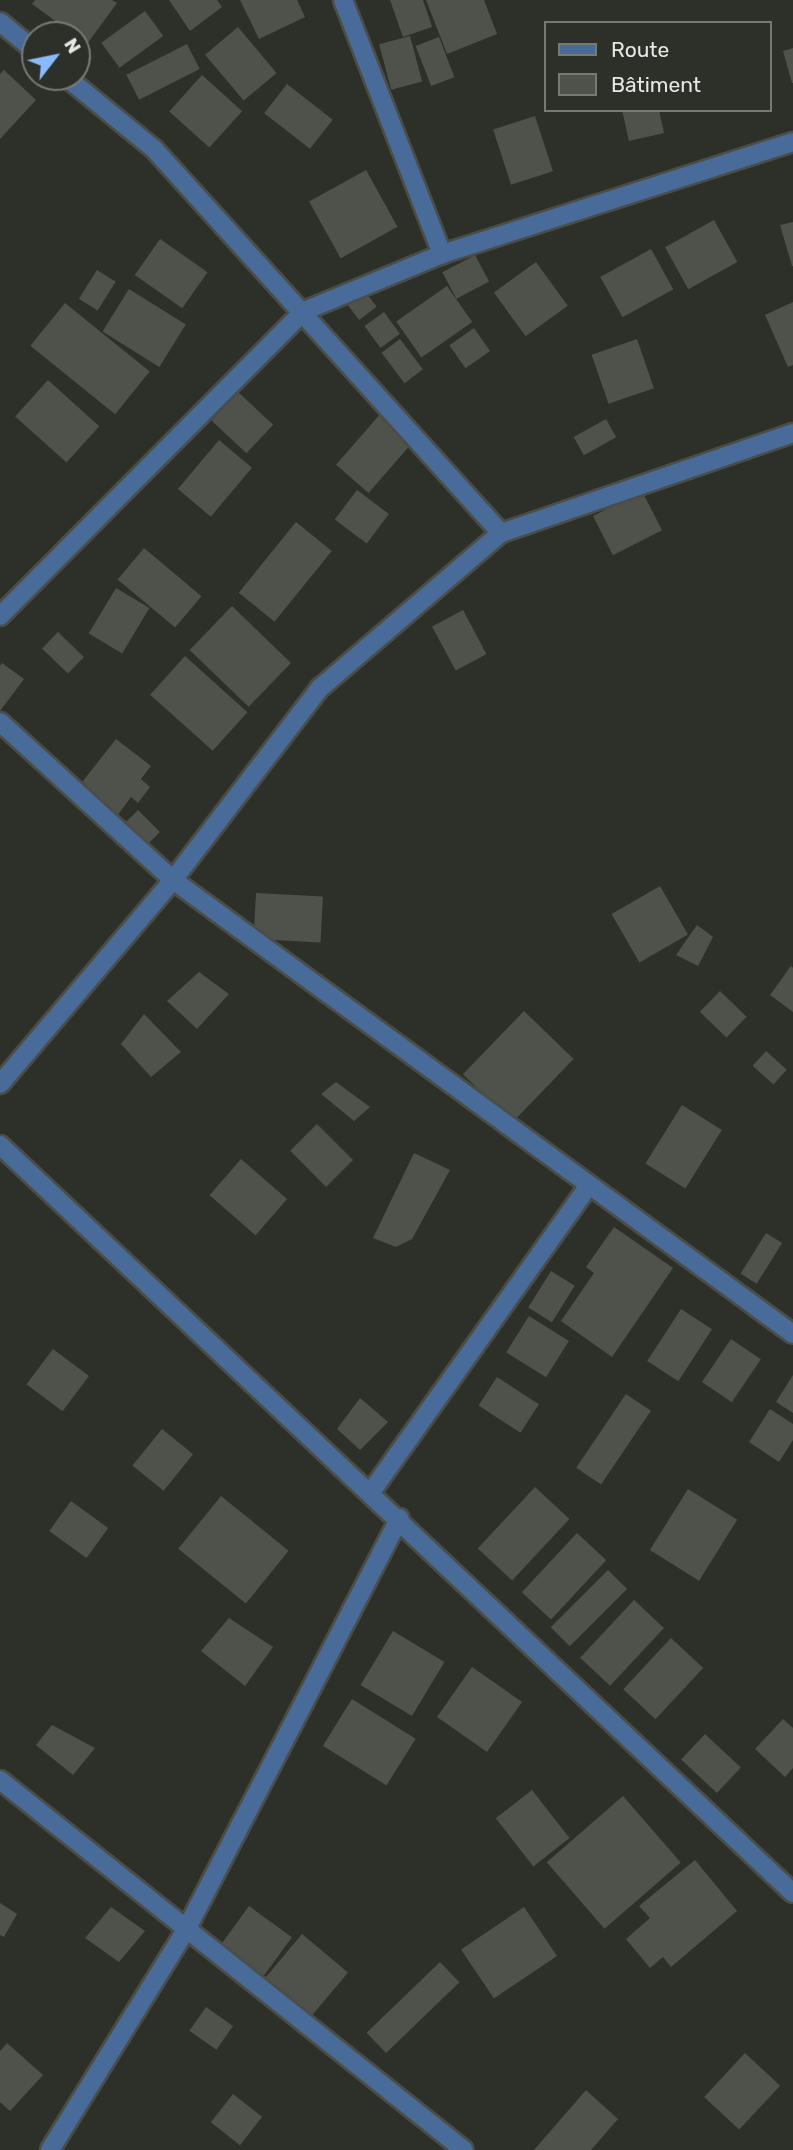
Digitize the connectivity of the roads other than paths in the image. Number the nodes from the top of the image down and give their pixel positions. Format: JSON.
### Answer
{"nodes":[{"id":1,"x":343,"y":0,"type":"edge"},
{"id":2,"x":1,"y":26,"type":"edge"},
{"id":3,"x":21,"y":41,"type":"edge"},
{"id":4,"x":83,"y":91,"type":"edge"},
{"id":5,"x":793,"y":142,"type":"edge"},
{"id":6,"x":442,"y":254,"type":"junction"},
{"id":7,"x":304,"y":311,"type":"junction"},
{"id":8,"x":793,"y":433,"type":"edge"},
{"id":9,"x":501,"y":533,"type":"junction"},
{"id":10,"x":0,"y":616,"type":"edge"},
{"id":11,"x":0,"y":722,"type":"edge"},
{"id":12,"x":173,"y":880,"type":"junction"},
{"id":13,"x":0,"y":1084,"type":"edge"},
{"id":14,"x":0,"y":1145,"type":"edge"},
{"id":15,"x":588,"y":1187,"type":"junction"},
{"id":16,"x":793,"y":1334,"type":"edge"},
{"id":17,"x":371,"y":1492,"type":"junction"},
{"id":18,"x":400,"y":1517,"type":"junction"},
{"id":19,"x":0,"y":1780,"type":"edge"},
{"id":20,"x":793,"y":1893,"type":"edge"},
{"id":21,"x":186,"y":1930,"type":"junction"},
{"id":22,"x":51,"y":2150,"type":"edge"},
{"id":23,"x":464,"y":2150,"type":"edge"}],
"edges":[{"from":1,"to":6,"type":"street"},
{"from":2,"to":3,"type":"street"},
{"from":4,"to":7,"type":"street"},
{"from":5,"to":6,"type":"street"},
{"from":6,"to":7,"type":"street"},
{"from":7,"to":9,"type":"street"},
{"from":7,"to":10,"type":"street"},
{"from":8,"to":9,"type":"street"},
{"from":9,"to":12,"type":"street"},
{"from":11,"to":12,"type":"street"},
{"from":12,"to":13,"type":"street"},
{"from":12,"to":15,"type":"street"},
{"from":14,"to":17,"type":"street"},
{"from":15,"to":16,"type":"street"},
{"from":15,"to":17,"type":"street"},
{"from":17,"to":18,"type":"street"},
{"from":18,"to":20,"type":"street"},
{"from":18,"to":21,"type":"street"},
{"from":19,"to":21,"type":"street"},
{"from":21,"to":22,"type":"street"},
{"from":21,"to":23,"type":"street"}]}
